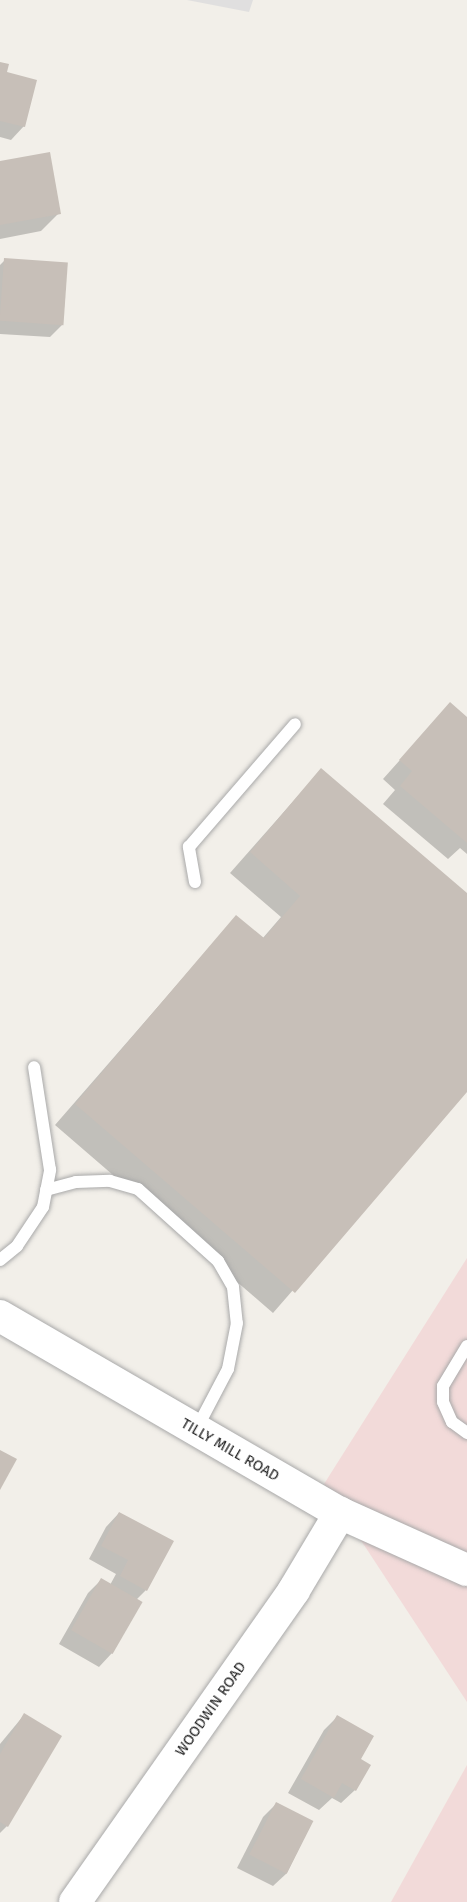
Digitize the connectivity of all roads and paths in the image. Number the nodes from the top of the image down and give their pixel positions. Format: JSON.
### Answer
{"nodes":[{"id":1,"x":295,"y":724,"type":"dead end"},
{"id":2,"x":195,"y":882,"type":"dead end"},
{"id":3,"x":34,"y":1067,"type":"dead end"},
{"id":4,"x":46,"y":1190,"type":"junction"},
{"id":5,"x":0,"y":1260,"type":"edge"},
{"id":6,"x":0,"y":1316,"type":"edge"},
{"id":7,"x":467,"y":1346,"type":"edge"},
{"id":8,"x":196,"y":1429,"type":"junction"},
{"id":9,"x":467,"y":1433,"type":"edge"},
{"id":10,"x":340,"y":1513,"type":"junction"},
{"id":11,"x":467,"y":1570,"type":"edge"},
{"id":12,"x":75,"y":1902,"type":"edge"}],
"edges":[{"from":1,"to":2,"type":"lane"},
{"from":3,"to":4,"type":"lane"},
{"from":4,"to":5,"type":"lane"},
{"from":4,"to":8,"type":"lane"},
{"from":6,"to":8,"type":"street","name":"TILLY MILL ROAD"},
{"from":7,"to":9,"type":"lane"},
{"from":8,"to":10,"type":"street","name":"TILLY MILL ROAD"},
{"from":10,"to":11,"type":"street","name":"TILLY MILL ROAD"},
{"from":10,"to":12,"type":"street","name":"WOODWIN ROAD"}]}
